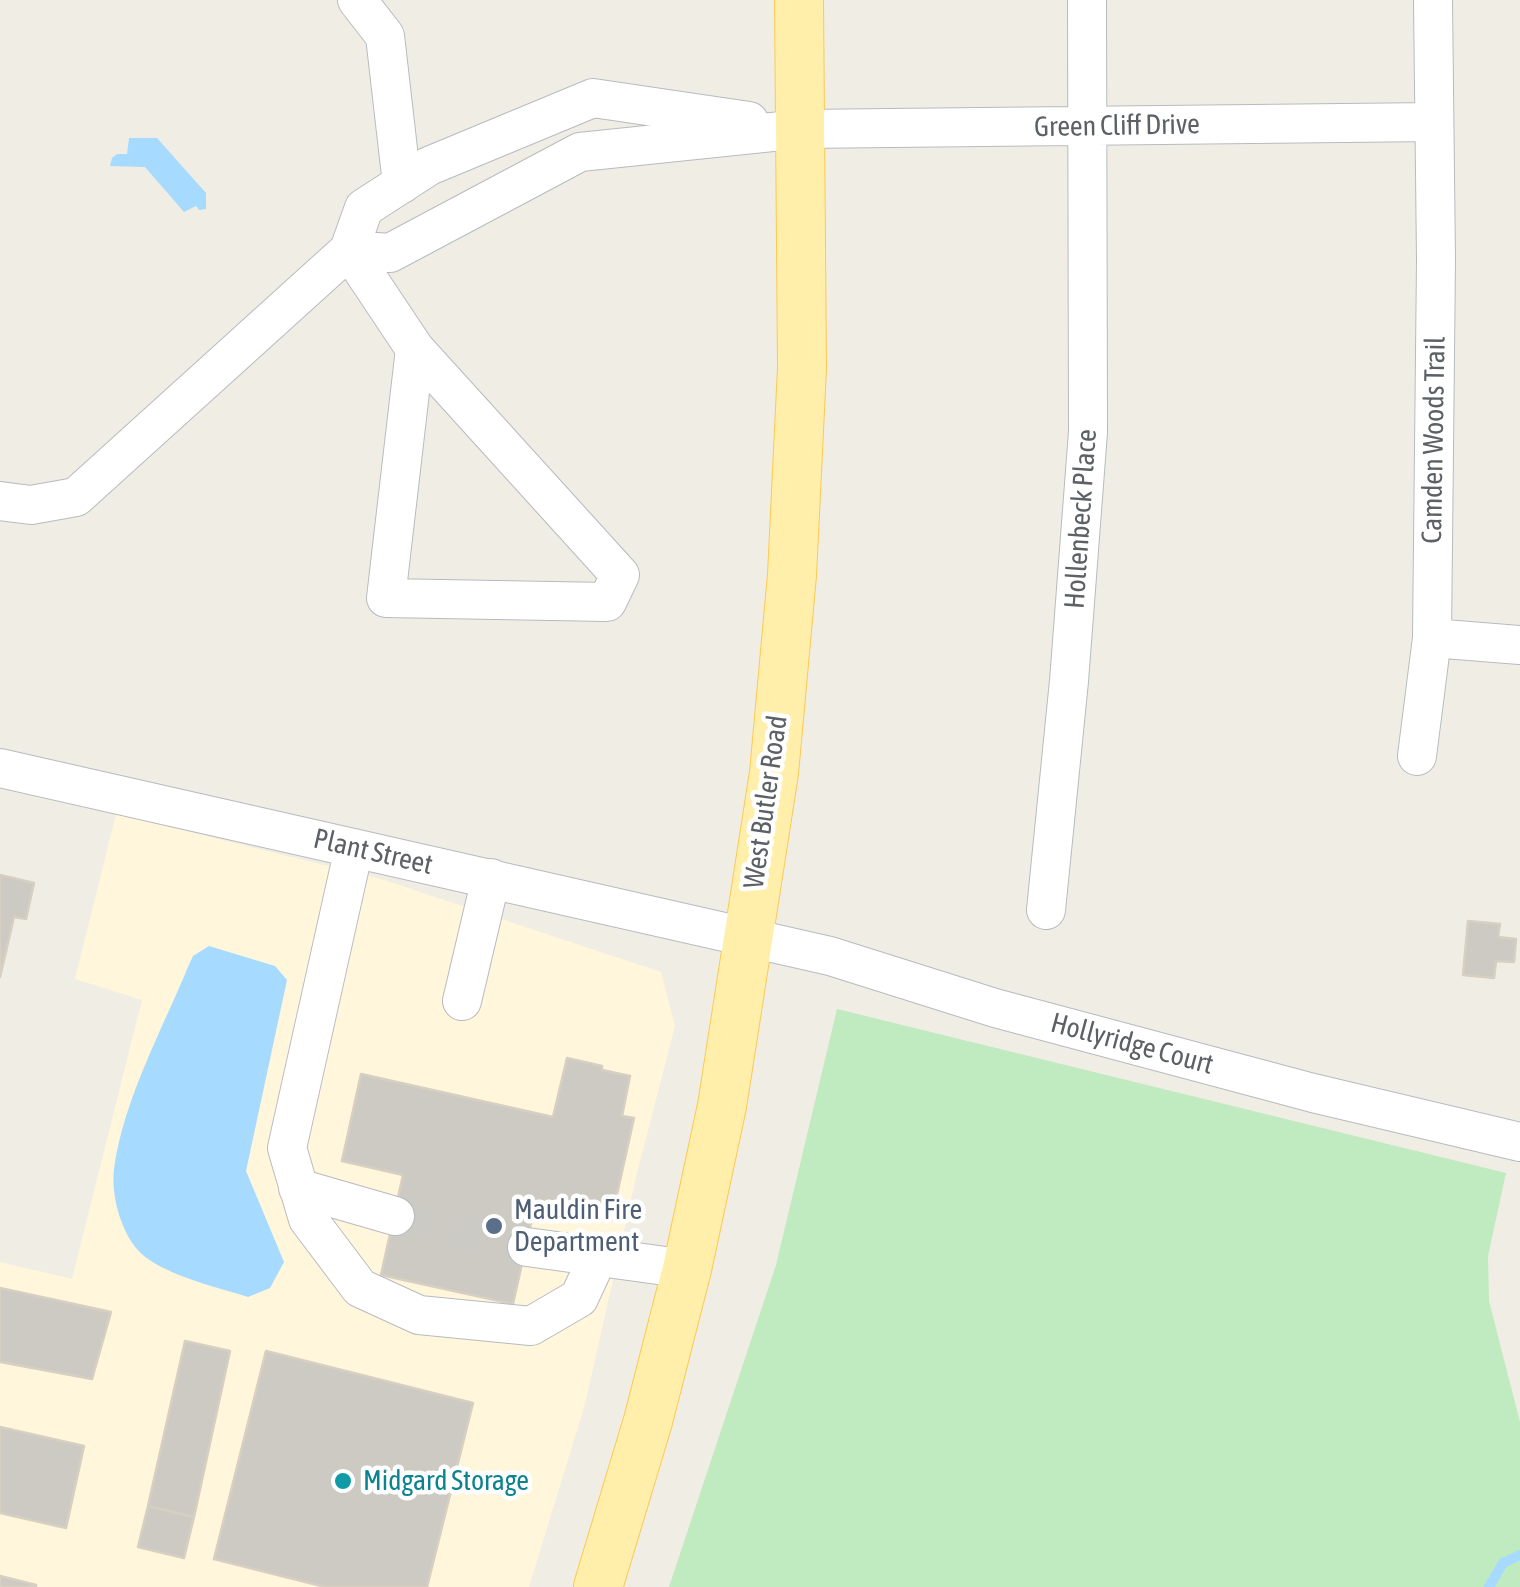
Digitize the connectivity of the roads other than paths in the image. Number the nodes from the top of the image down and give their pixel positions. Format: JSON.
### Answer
{"nodes":[{"id":1,"x":799,"y":0,"type":"edge"},
{"id":2,"x":1087,"y":0,"type":"edge"},
{"id":3,"x":1432,"y":0,"type":"edge"},
{"id":4,"x":368,"y":3,"type":"edge"},
{"id":5,"x":1433,"y":122,"type":"junction"},
{"id":6,"x":1088,"y":126,"type":"junction"},
{"id":7,"x":801,"y":129,"type":"junction"},
{"id":8,"x":402,"y":184,"type":"junction"},
{"id":9,"x":349,"y":250,"type":"junction"},
{"id":10,"x":415,"y":349,"type":"junction"},
{"id":11,"x":0,"y":501,"type":"edge"},
{"id":12,"x":1432,"y":638,"type":"junction"},
{"id":13,"x":1520,"y":644,"type":"edge"},
{"id":14,"x":1418,"y":756,"type":"dead end"},
{"id":15,"x":0,"y":768,"type":"edge"},
{"id":16,"x":354,"y":848,"type":"junction"},
{"id":17,"x":491,"y":878,"type":"junction"},
{"id":18,"x":1046,"y":910,"type":"dead end"},
{"id":19,"x":747,"y":936,"type":"junction"},
{"id":20,"x":462,"y":1001,"type":"dead end"},
{"id":21,"x":1520,"y":1142,"type":"edge"},
{"id":22,"x":298,"y":1188,"type":"junction"},
{"id":23,"x":395,"y":1216,"type":"tunnel mouth"},
{"id":24,"x":526,"y":1247,"type":"tunnel mouth"},
{"id":25,"x":598,"y":1259,"type":"junction"},
{"id":26,"x":686,"y":1270,"type":"junction"},
{"id":27,"x":598,"y":1587,"type":"edge"}],
"edges":[{"from":1,"to":7,"type":"main road","name":"West Butler Road"},
{"from":2,"to":6,"type":"street","name":"Hollenbeck Place"},
{"from":3,"to":5,"type":"street","name":"Camden Woods Trail"},
{"from":4,"to":8,"type":"street"},
{"from":5,"to":6,"type":"street","name":"Green Cliff Drive"},
{"from":5,"to":12,"type":"street","name":"Camden Woods Trail"},
{"from":6,"to":7,"type":"street","name":"Green Cliff Drive"},
{"from":6,"to":18,"type":"street","name":"Hollenbeck Place"},
{"from":7,"to":8,"type":"street"},
{"from":7,"to":9,"type":"street"},
{"from":7,"to":19,"type":"main road","name":"West Butler Road"},
{"from":8,"to":9,"type":"street"},
{"from":9,"to":10,"type":"street"},
{"from":9,"to":11,"type":"street"},
{"from":10,"to":10,"type":"street"},
{"from":12,"to":13,"type":"street"},
{"from":12,"to":14,"type":"street","name":"Camden Woods Trail"},
{"from":15,"to":16,"type":"street","name":"Plant Street"},
{"from":16,"to":17,"type":"street","name":"Plant Street"},
{"from":16,"to":22,"type":"street"},
{"from":17,"to":19,"type":"street","name":"Plant Street"},
{"from":17,"to":20,"type":"street"},
{"from":19,"to":21,"type":"street","name":"Hollyridge Court"},
{"from":19,"to":26,"type":"main road","name":"West Butler Road"},
{"from":22,"to":23,"type":"street"},
{"from":22,"to":25,"type":"street"},
{"from":24,"to":25,"type":"street"},
{"from":25,"to":26,"type":"street"},
{"from":26,"to":27,"type":"main road","name":"West Butler Road"}]}
